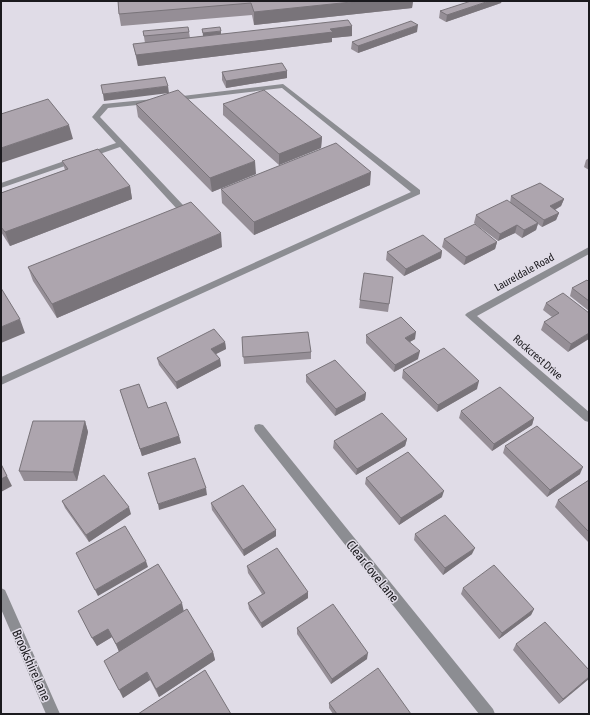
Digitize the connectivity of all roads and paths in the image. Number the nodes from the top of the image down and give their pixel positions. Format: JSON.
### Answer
{"nodes":[{"id":1,"x":121,"y":144,"type":"junction"},
{"id":2,"x":1,"y":186,"type":"edge"},
{"id":3,"x":180,"y":207,"type":"edge"},
{"id":4,"x":589,"y":250,"type":"edge"},
{"id":5,"x":470,"y":315,"type":"joint"},
{"id":6,"x":1,"y":381,"type":"edge"},
{"id":7,"x":589,"y":418,"type":"edge"},
{"id":8,"x":259,"y":428,"type":"dead end"},
{"id":9,"x":1,"y":594,"type":"edge"},
{"id":10,"x":53,"y":714,"type":"edge"},
{"id":11,"x":488,"y":714,"type":"edge"}],
"edges":[{"from":1,"to":2,"type":"street"},
{"from":1,"to":3,"type":"street"},
{"from":1,"to":6,"type":"street"},
{"from":4,"to":5,"type":"street","name":"Laureldale Road"},
{"from":5,"to":7,"type":"street","name":"Rockcrest Drive"},
{"from":8,"to":11,"type":"street","name":"Clear Cove Lane"},
{"from":9,"to":10,"type":"street","name":"Brookshire Lane"}]}
